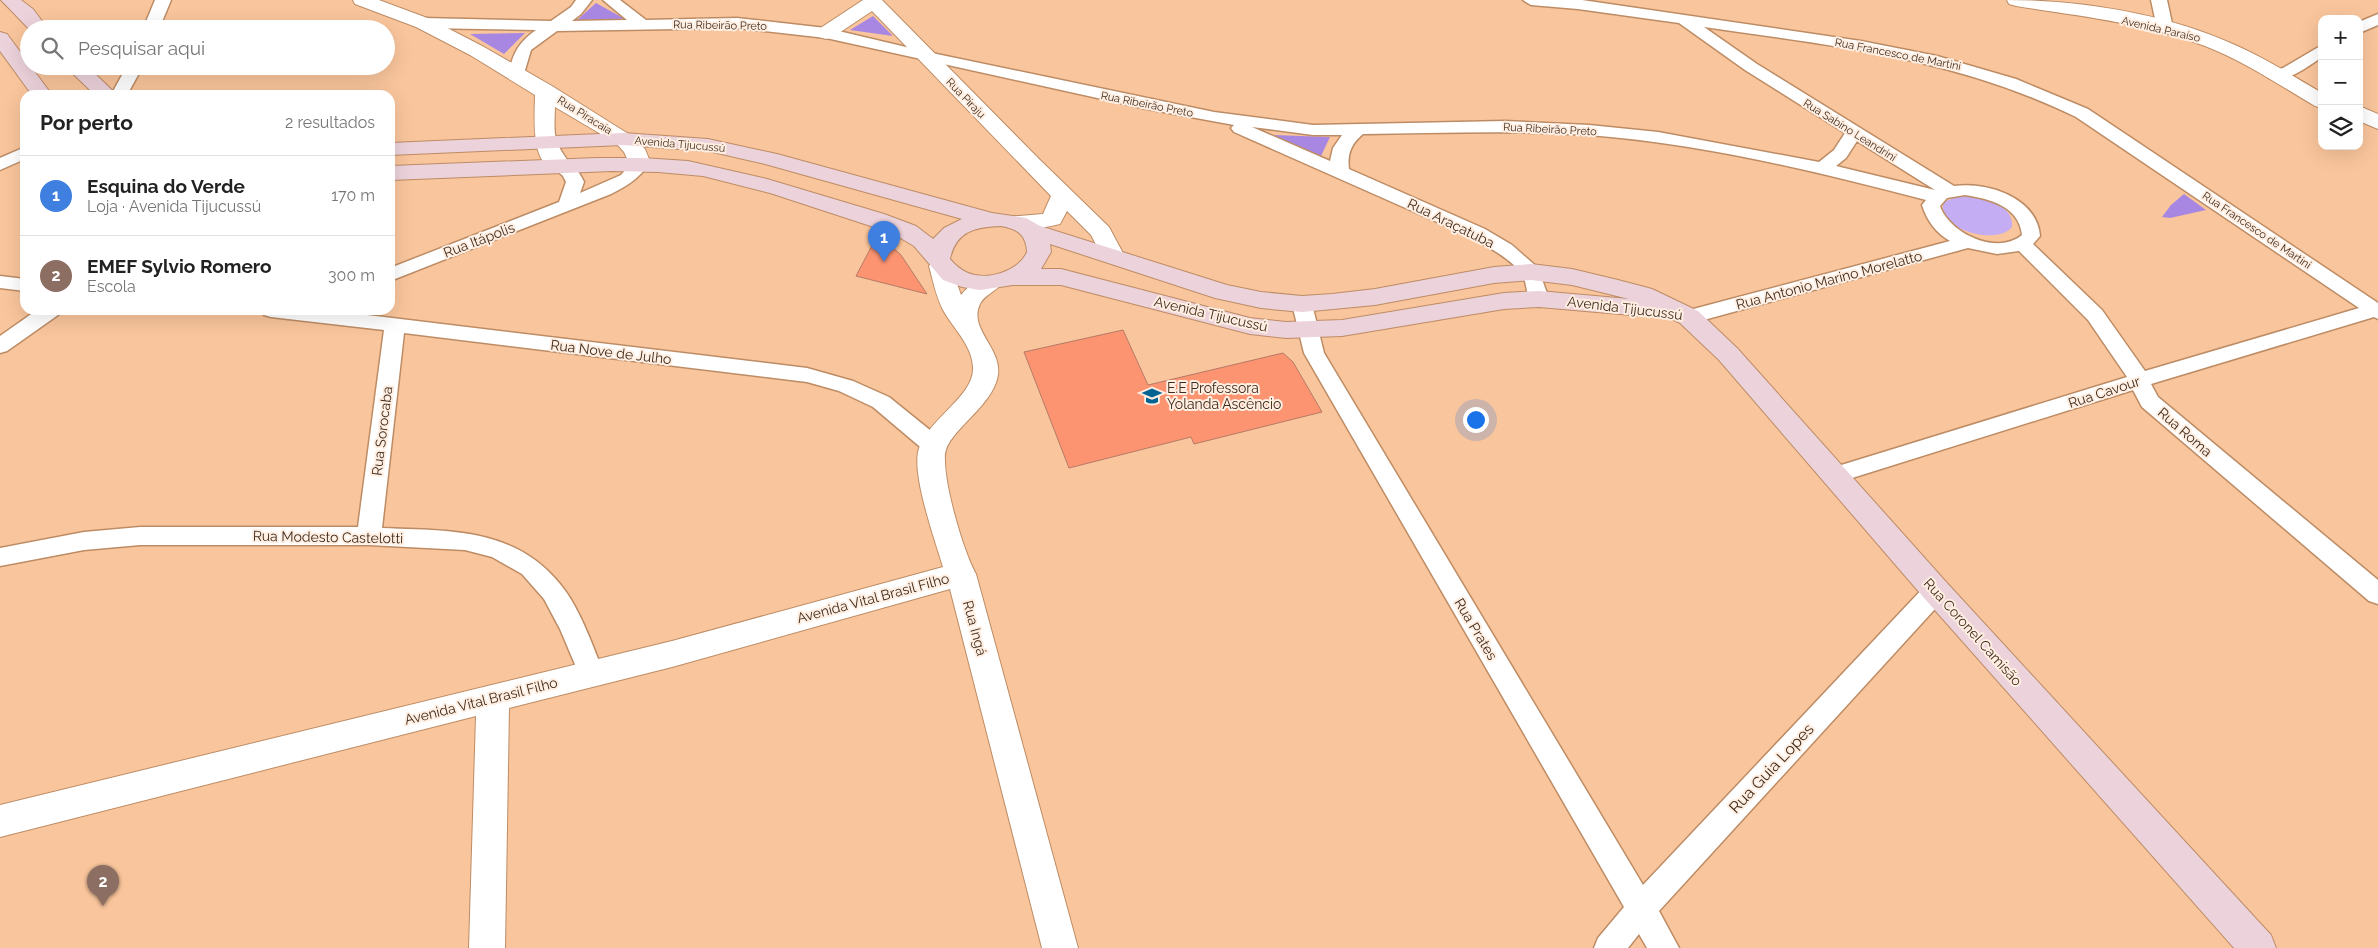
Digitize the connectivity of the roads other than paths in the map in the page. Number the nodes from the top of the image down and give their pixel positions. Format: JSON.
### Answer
{"nodes":[{"id":1,"x":10,"y":0,"type":"edge"},
{"id":2,"x":163,"y":0,"type":"edge"},
{"id":3,"x":362,"y":0,"type":"edge"},
{"id":4,"x":584,"y":0,"type":"edge"},
{"id":5,"x":611,"y":0,"type":"edge"},
{"id":6,"x":1531,"y":0,"type":"edge"},
{"id":7,"x":2016,"y":0,"type":"edge"},
{"id":8,"x":2058,"y":0,"type":"edge"},
{"id":9,"x":2159,"y":0,"type":"edge"},
{"id":10,"x":873,"y":1,"type":"edge"},
{"id":11,"x":1681,"y":19,"type":"junction"},
{"id":12,"x":2378,"y":19,"type":"edge"},
{"id":13,"x":32,"y":20,"type":"edge"},
{"id":14,"x":154,"y":20,"type":"edge"},
{"id":15,"x":423,"y":23,"type":"junction"},
{"id":16,"x":642,"y":24,"type":"junction"},
{"id":17,"x":2164,"y":24,"type":"junction"},
{"id":18,"x":554,"y":26,"type":"junction"},
{"id":19,"x":2363,"y":26,"type":"edge"},
{"id":20,"x":826,"y":33,"type":"junction"},
{"id":21,"x":1785,"y":34,"type":"junction"},
{"id":22,"x":1,"y":40,"type":"edge"},
{"id":23,"x":2318,"y":52,"type":"edge"},
{"id":24,"x":926,"y":57,"type":"junction"},
{"id":25,"x":20,"y":65,"type":"edge"},
{"id":26,"x":1751,"y":67,"type":"junction"},
{"id":27,"x":2282,"y":73,"type":"junction"},
{"id":28,"x":517,"y":74,"type":"junction"},
{"id":29,"x":27,"y":75,"type":"edge"},
{"id":30,"x":85,"y":75,"type":"edge"},
{"id":31,"x":130,"y":75,"type":"edge"},
{"id":32,"x":2318,"y":88,"type":"edge"},
{"id":33,"x":38,"y":90,"type":"edge"},
{"id":34,"x":101,"y":90,"type":"edge"},
{"id":35,"x":122,"y":90,"type":"edge"},
{"id":36,"x":545,"y":90,"type":"junction"},
{"id":37,"x":2318,"y":99,"type":"edge"},
{"id":38,"x":2363,"y":114,"type":"edge"},
{"id":39,"x":1214,"y":116,"type":"junction"},
{"id":40,"x":2378,"y":123,"type":"edge"},
{"id":41,"x":2363,"y":126,"type":"edge"},
{"id":42,"x":1357,"y":130,"type":"junction"},
{"id":43,"x":1854,"y":133,"type":"junction"},
{"id":44,"x":2378,"y":135,"type":"edge"},
{"id":45,"x":623,"y":139,"type":"junction"},
{"id":46,"x":544,"y":141,"type":"junction"},
{"id":47,"x":395,"y":149,"type":"edge"},
{"id":48,"x":20,"y":155,"type":"edge"},
{"id":49,"x":640,"y":164,"type":"junction"},
{"id":50,"x":0,"y":165,"type":"edge"},
{"id":51,"x":560,"y":165,"type":"junction"},
{"id":52,"x":1822,"y":168,"type":"junction"},
{"id":53,"x":1340,"y":172,"type":"junction"},
{"id":54,"x":395,"y":173,"type":"edge"},
{"id":55,"x":1063,"y":194,"type":"junction"},
{"id":56,"x":1942,"y":194,"type":"junction"},
{"id":57,"x":567,"y":205,"type":"junction"},
{"id":58,"x":990,"y":219,"type":"junction"},
{"id":59,"x":1023,"y":227,"type":"junction"},
{"id":60,"x":1968,"y":242,"type":"junction"},
{"id":61,"x":2022,"y":244,"type":"junction"},
{"id":62,"x":1112,"y":255,"type":"junction"},
{"id":63,"x":940,"y":263,"type":"junction"},
{"id":64,"x":1531,"y":272,"type":"junction"},
{"id":65,"x":395,"y":273,"type":"edge"},
{"id":66,"x":1002,"y":280,"type":"junction"},
{"id":67,"x":0,"y":282,"type":"edge"},
{"id":68,"x":20,"y":284,"type":"edge"},
{"id":69,"x":1539,"y":299,"type":"junction"},
{"id":70,"x":1302,"y":304,"type":"junction"},
{"id":71,"x":2377,"y":311,"type":"edge"},
{"id":72,"x":44,"y":315,"type":"edge"},
{"id":73,"x":324,"y":315,"type":"edge"},
{"id":74,"x":1689,"y":317,"type":"junction"},
{"id":75,"x":966,"y":325,"type":"junction"},
{"id":76,"x":395,"y":326,"type":"junction"},
{"id":77,"x":1309,"y":330,"type":"junction"},
{"id":78,"x":0,"y":346,"type":"edge"},
{"id":79,"x":2138,"y":381,"type":"junction"},
{"id":80,"x":933,"y":445,"type":"junction"},
{"id":81,"x":1833,"y":476,"type":"junction"},
{"id":82,"x":369,"y":536,"type":"junction"},
{"id":83,"x":0,"y":558,"type":"edge"},
{"id":84,"x":961,"y":574,"type":"junction"},
{"id":85,"x":1936,"y":590,"type":"junction"},
{"id":86,"x":2378,"y":594,"type":"edge"},
{"id":87,"x":591,"y":673,"type":"junction"},
{"id":88,"x":494,"y":698,"type":"junction"},
{"id":89,"x":0,"y":821,"type":"edge"},
{"id":90,"x":1640,"y":908,"type":"junction"},
{"id":91,"x":487,"y":948,"type":"edge"},
{"id":92,"x":1060,"y":948,"type":"edge"},
{"id":93,"x":1609,"y":948,"type":"edge"},
{"id":94,"x":1664,"y":948,"type":"edge"},
{"id":95,"x":2258,"y":948,"type":"edge"}],
"edges":[{"from":1,"to":13,"type":"main road"},
{"from":2,"to":14,"type":"street"},
{"from":3,"to":15,"type":"street","name":"Rua Ribeirão Preto"},
{"from":4,"to":18,"type":"street"},
{"from":5,"to":16,"type":"street"},
{"from":6,"to":11,"type":"street","name":"Rua Francesco de Martini"},
{"from":7,"to":17,"type":"street","name":"Avenida Paraíso"},
{"from":8,"to":17,"type":"street","name":"Avenida Paraíso"},
{"from":9,"to":17,"type":"street"},
{"from":10,"to":20,"type":"street"},
{"from":10,"to":24,"type":"street","name":"Rua Piraju"},
{"from":11,"to":21,"type":"street","name":"Rua Francesco de Martini"},
{"from":11,"to":26,"type":"street","name":"Rua Sabino Leandrini"},
{"from":12,"to":19,"type":"street"},
{"from":15,"to":18,"type":"street","name":"Rua Ribeirão Preto"},
{"from":15,"to":28,"type":"street","name":"Rua Piracaia"},
{"from":16,"to":18,"type":"street","name":"Rua Ribeirão Preto"},
{"from":16,"to":20,"type":"street","name":"Rua Ribeirão Preto"},
{"from":17,"to":27,"type":"street","name":"Avenida Paraíso"},
{"from":18,"to":28,"type":"street"},
{"from":20,"to":24,"type":"street","name":"Rua Ribeirão Preto"},
{"from":21,"to":26,"type":"street"},
{"from":21,"to":71,"type":"street","name":"Rua Francesco de Martini"},
{"from":22,"to":25,"type":"main road"},
{"from":23,"to":27,"type":"street"},
{"from":24,"to":39,"type":"street","name":"Rua Ribeirão Preto"},
{"from":24,"to":55,"type":"street","name":"Rua Piraju"},
{"from":26,"to":43,"type":"street","name":"Rua Sabino Leandrini"},
{"from":27,"to":32,"type":"street","name":"Avenida Paraíso"},
{"from":27,"to":37,"type":"street","name":"Avenida Paraíso"},
{"from":28,"to":36,"type":"street","name":"Rua Piracaia"},
{"from":29,"to":33,"type":"main road"},
{"from":30,"to":34,"type":"main road"},
{"from":31,"to":35,"type":"street"},
{"from":36,"to":45,"type":"street","name":"Rua Piracaia"},
{"from":36,"to":46,"type":"street","name":"Rua Piracaia"},
{"from":38,"to":40,"type":"street"},
{"from":39,"to":42,"type":"street","name":"Rua Ribeirão Preto"},
{"from":39,"to":53,"type":"street","name":"Rua Araçatuba"},
{"from":41,"to":44,"type":"street"},
{"from":42,"to":52,"type":"street","name":"Rua Ribeirão Preto"},
{"from":42,"to":53,"type":"street"},
{"from":43,"to":52,"type":"street"},
{"from":43,"to":56,"type":"street","name":"Rua Sabino Leandrini"},
{"from":45,"to":46,"type":"main road","name":"Avenida Tijucussú"},
{"from":45,"to":49,"type":"street","name":"Rua Piracaia"},
{"from":45,"to":58,"type":"main road","name":"Avenida Tijucussú"},
{"from":46,"to":47,"type":"main road","name":"Avenida Tijucussú"},
{"from":46,"to":51,"type":"street"},
{"from":48,"to":50,"type":"street"},
{"from":49,"to":51,"type":"main road","name":"Avenida Tijucussú"},
{"from":49,"to":57,"type":"street","name":"Rua Itápolis"},
{"from":49,"to":63,"type":"main road","name":"Avenida Tijucussú"},
{"from":51,"to":54,"type":"main road","name":"Avenida Tijucussú"},
{"from":51,"to":57,"type":"street"},
{"from":52,"to":56,"type":"street","name":"Rua Ribeirão Preto"},
{"from":53,"to":64,"type":"street","name":"Rua Araçatuba"},
{"from":55,"to":59,"type":"street"},
{"from":55,"to":62,"type":"street","name":"Rua Piraju"},
{"from":56,"to":60,"type":"street"},
{"from":56,"to":61,"type":"street","name":"Rua Ribeirão Preto"},
{"from":57,"to":65,"type":"street","name":"Rua Itápolis"},
{"from":58,"to":59,"type":"main road","name":"Avenida Tijucussú"},
{"from":58,"to":63,"type":"main road","name":"Avenida Tijucussú"},
{"from":59,"to":62,"type":"main road","name":"Avenida Tijucussú"},
{"from":59,"to":66,"type":"main road"},
{"from":60,"to":61,"type":"street"},
{"from":60,"to":74,"type":"street","name":"Rua Antonio Marino Morelatto"},
{"from":61,"to":79,"type":"street","name":"Rua Roma"},
{"from":62,"to":70,"type":"main road","name":"Avenida Tijucussú"},
{"from":63,"to":66,"type":"main road","name":"Avenida Tijucussú"},
{"from":63,"to":75,"type":"street"},
{"from":64,"to":69,"type":"street"},
{"from":64,"to":70,"type":"main road","name":"Avenida Tijucussú"},
{"from":64,"to":74,"type":"main road","name":"Avenida Tijucussú"},
{"from":66,"to":75,"type":"street"},
{"from":66,"to":77,"type":"main road","name":"Avenida Tijucussú"},
{"from":67,"to":68,"type":"street"},
{"from":69,"to":74,"type":"main road","name":"Avenida Tijucussú"},
{"from":69,"to":77,"type":"main road","name":"Avenida Tijucussú"},
{"from":70,"to":77,"type":"street","name":"Rua Prates"},
{"from":71,"to":79,"type":"street","name":"Rua Cavour"},
{"from":72,"to":78,"type":"street"},
{"from":73,"to":76,"type":"street","name":"Rua Nove de Julho"},
{"from":74,"to":81,"type":"main road","name":"Rua Coronel Camisão"},
{"from":75,"to":80,"type":"street"},
{"from":76,"to":80,"type":"street","name":"Rua Nove de Julho"},
{"from":76,"to":82,"type":"street","name":"Rua Sorocaba"},
{"from":77,"to":90,"type":"street","name":"Rua Prates"},
{"from":79,"to":81,"type":"street","name":"Rua Cavour"},
{"from":79,"to":86,"type":"street","name":"Rua Roma"},
{"from":80,"to":84,"type":"street","name":"Rua Ingá"},
{"from":81,"to":85,"type":"main road","name":"Rua Coronel Camisão"},
{"from":82,"to":83,"type":"street","name":"Rua Modesto Castelotti"},
{"from":82,"to":87,"type":"street","name":"Rua Modesto Castelotti"},
{"from":84,"to":87,"type":"street","name":"Avenida Vital Brasil Filho"},
{"from":84,"to":92,"type":"street","name":"Rua Ingá"},
{"from":85,"to":90,"type":"street","name":"Rua Guia Lopes"},
{"from":85,"to":95,"type":"main road","name":"Rua Coronel Camisão"},
{"from":87,"to":88,"type":"street","name":"Avenida Vital Brasil Filho"},
{"from":88,"to":89,"type":"street","name":"Avenida Vital Brasil Filho"},
{"from":88,"to":91,"type":"street"},
{"from":90,"to":93,"type":"street","name":"Rua Guia Lopes"},
{"from":90,"to":94,"type":"street","name":"Rua Prates"}]}
